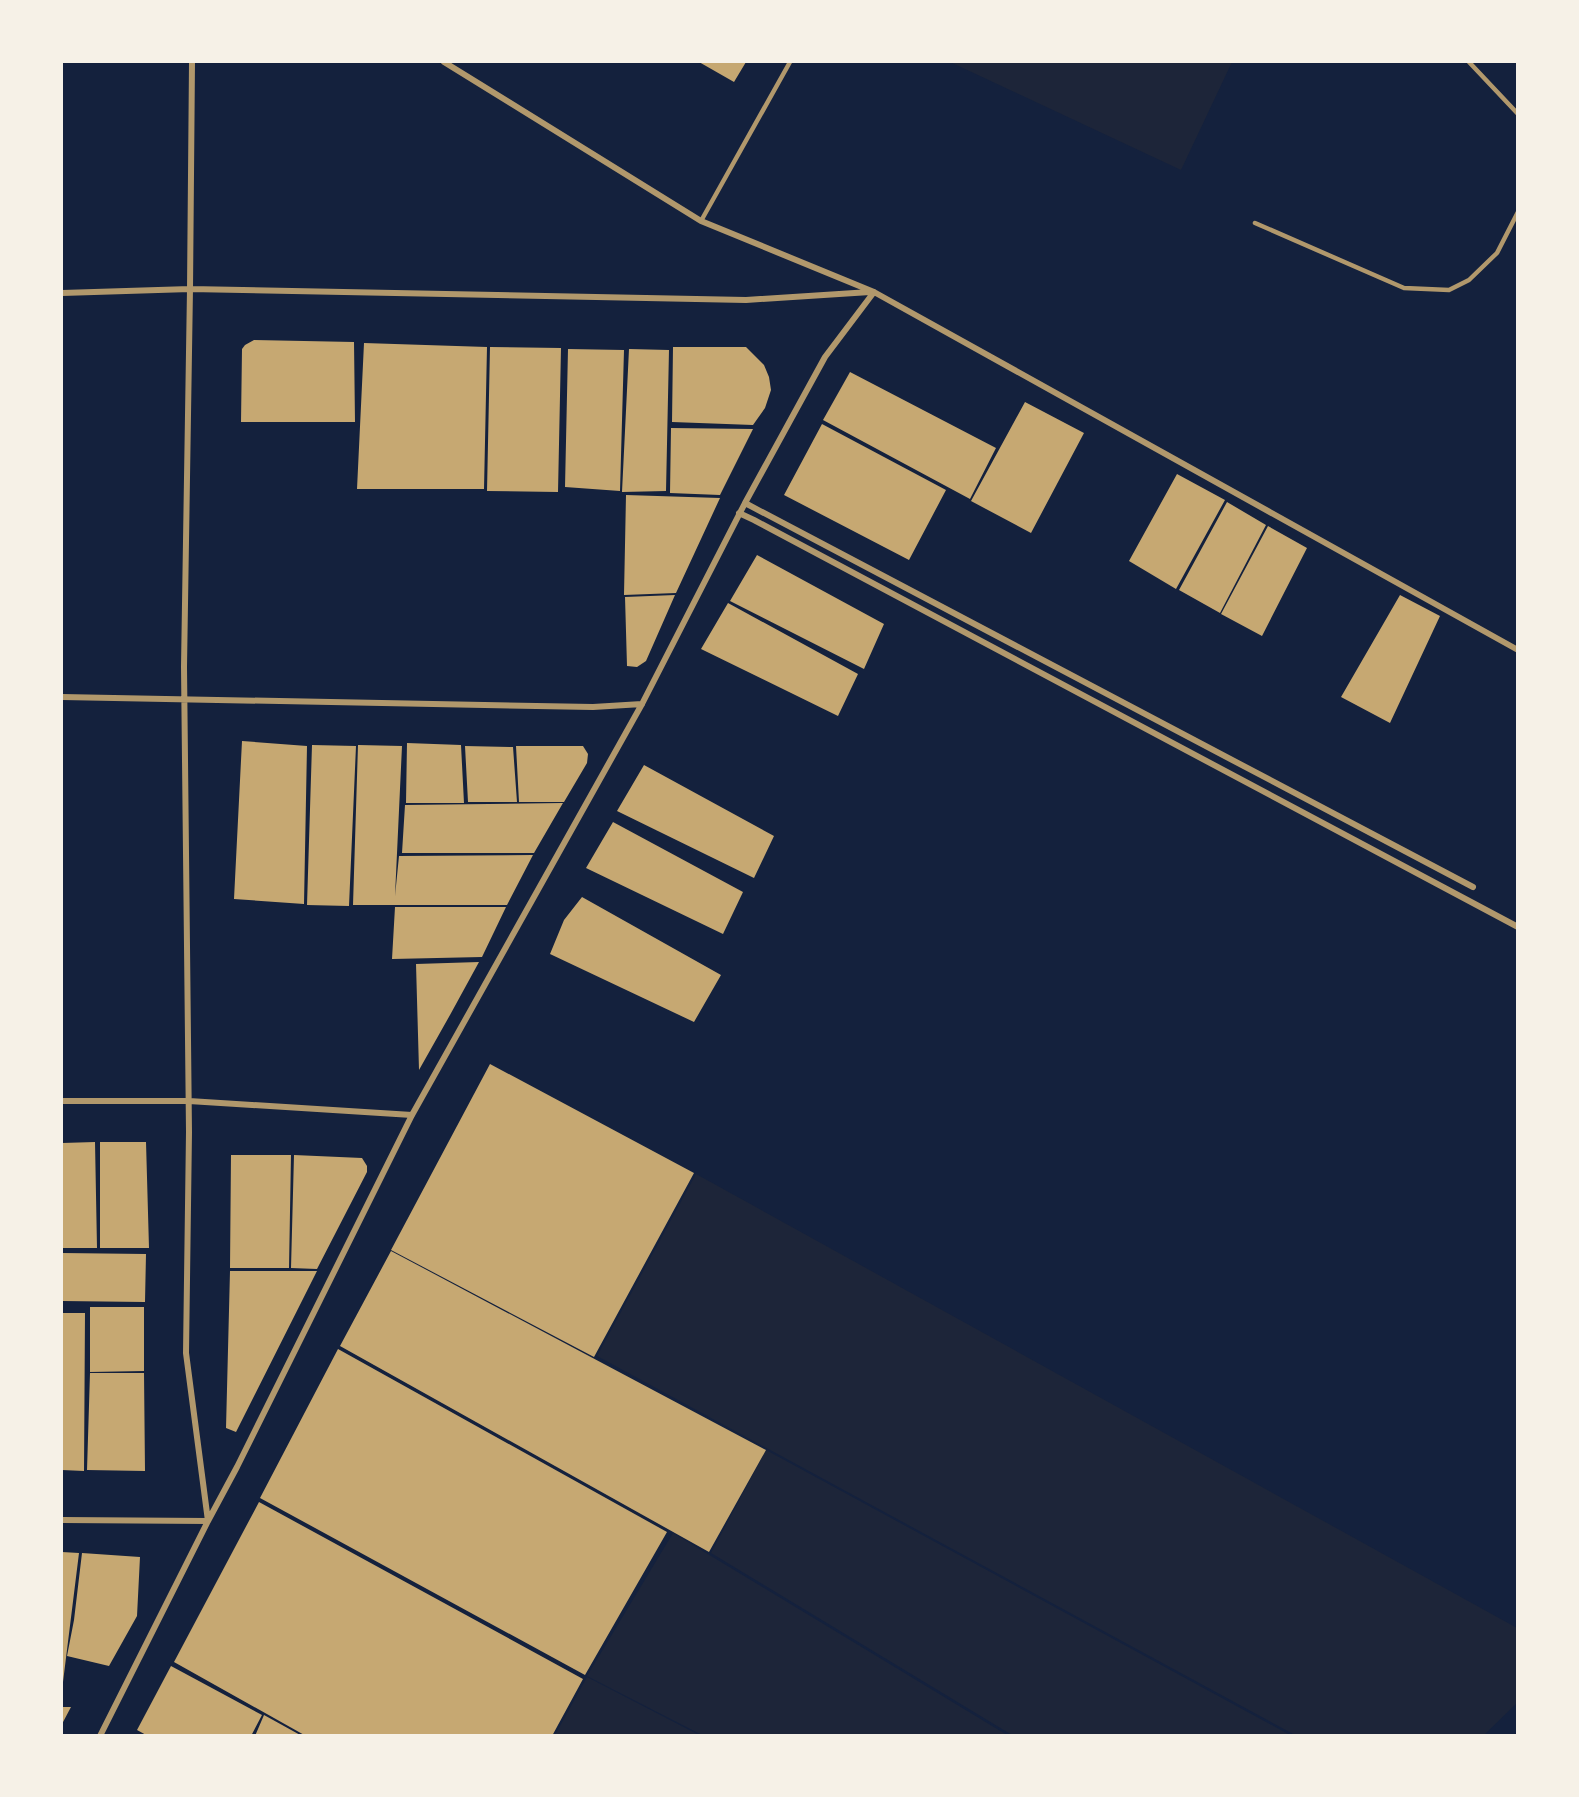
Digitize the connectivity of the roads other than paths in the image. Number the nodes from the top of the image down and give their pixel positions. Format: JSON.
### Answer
{"nodes":[{"id":1,"x":192,"y":62,"type":"edge"},
{"id":2,"x":444,"y":62,"type":"edge"},
{"id":3,"x":790,"y":62,"type":"edge"},
{"id":4,"x":1469,"y":62,"type":"edge"},
{"id":5,"x":1518,"y":114,"type":"edge"},
{"id":6,"x":1518,"y":212,"type":"edge"},
{"id":7,"x":701,"y":221,"type":"junction"},
{"id":8,"x":1255,"y":223,"type":"dead end"},
{"id":9,"x":190,"y":289,"type":"junction"},
{"id":10,"x":874,"y":292,"type":"junction"},
{"id":11,"x":62,"y":293,"type":"edge"},
{"id":12,"x":745,"y":503,"type":"junction"},
{"id":13,"x":739,"y":513,"type":"junction"},
{"id":14,"x":1518,"y":650,"type":"edge"},
{"id":15,"x":62,"y":697,"type":"edge"},
{"id":16,"x":186,"y":699,"type":"junction"},
{"id":17,"x":642,"y":704,"type":"junction"},
{"id":18,"x":1473,"y":887,"type":"dead end"},
{"id":19,"x":1518,"y":927,"type":"edge"},
{"id":20,"x":62,"y":1101,"type":"edge"},
{"id":21,"x":189,"y":1101,"type":"junction"},
{"id":22,"x":412,"y":1115,"type":"junction"},
{"id":23,"x":62,"y":1520,"type":"edge"},
{"id":24,"x":208,"y":1521,"type":"junction"},
{"id":25,"x":100,"y":1736,"type":"edge"}],
"edges":[{"from":1,"to":9,"type":"street"},
{"from":2,"to":7,"type":"street"},
{"from":3,"to":7,"type":"lane"},
{"from":4,"to":5,"type":"lane"},
{"from":6,"to":8,"type":"lane"},
{"from":7,"to":10,"type":"street"},
{"from":9,"to":10,"type":"street"},
{"from":9,"to":11,"type":"street"},
{"from":9,"to":16,"type":"street"},
{"from":10,"to":12,"type":"street"},
{"from":10,"to":14,"type":"street"},
{"from":12,"to":13,"type":"street"},
{"from":12,"to":18,"type":"street"},
{"from":13,"to":17,"type":"street"},
{"from":13,"to":19,"type":"street"},
{"from":15,"to":16,"type":"street"},
{"from":16,"to":17,"type":"street"},
{"from":16,"to":21,"type":"street"},
{"from":17,"to":22,"type":"street"},
{"from":20,"to":21,"type":"street"},
{"from":21,"to":22,"type":"street"},
{"from":21,"to":24,"type":"street"},
{"from":22,"to":24,"type":"street"},
{"from":23,"to":24,"type":"street"},
{"from":24,"to":25,"type":"street"}]}
